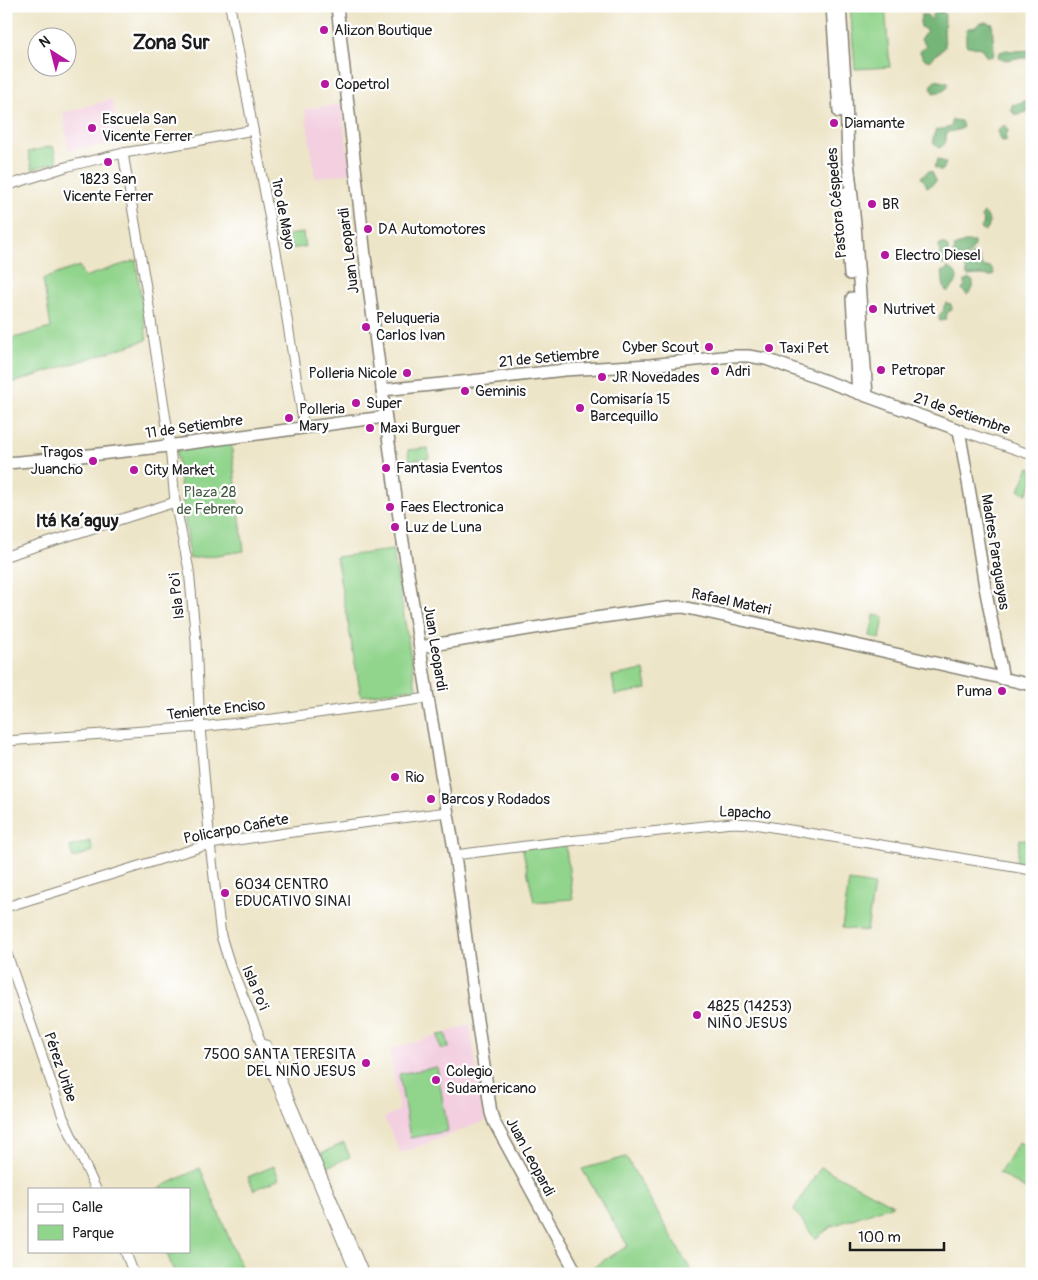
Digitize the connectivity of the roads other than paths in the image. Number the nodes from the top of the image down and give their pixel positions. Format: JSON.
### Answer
{"nodes":[{"id":1,"x":230,"y":6,"type":"edge"},
{"id":2,"x":337,"y":6,"type":"edge"},
{"id":3,"x":832,"y":6,"type":"edge"},
{"id":4,"x":840,"y":6,"type":"edge"},
{"id":5,"x":253,"y":130,"type":"junction"},
{"id":6,"x":123,"y":153,"type":"junction"},
{"id":7,"x":6,"y":186,"type":"edge"},
{"id":8,"x":856,"y":300,"type":"junction"},
{"id":9,"x":382,"y":390,"type":"junction"},
{"id":10,"x":862,"y":395,"type":"junction"},
{"id":11,"x":386,"y":417,"type":"junction"},
{"id":12,"x":304,"y":427,"type":"junction"},
{"id":13,"x":960,"y":430,"type":"junction"},
{"id":14,"x":170,"y":446,"type":"junction"},
{"id":15,"x":1032,"y":455,"type":"edge"},
{"id":16,"x":6,"y":463,"type":"edge"},
{"id":17,"x":175,"y":502,"type":"junction"},
{"id":18,"x":6,"y":556,"type":"edge"},
{"id":19,"x":420,"y":647,"type":"junction"},
{"id":20,"x":1003,"y":679,"type":"junction"},
{"id":21,"x":1032,"y":685,"type":"edge"},
{"id":22,"x":428,"y":698,"type":"junction"},
{"id":23,"x":200,"y":727,"type":"junction"},
{"id":24,"x":6,"y":741,"type":"edge"},
{"id":25,"x":447,"y":812,"type":"junction"},
{"id":26,"x":210,"y":844,"type":"junction"},
{"id":27,"x":455,"y":855,"type":"junction"},
{"id":28,"x":1032,"y":870,"type":"edge"},
{"id":29,"x":6,"y":907,"type":"edge"},
{"id":30,"x":6,"y":951,"type":"edge"},
{"id":31,"x":258,"y":1032,"type":"junction"},
{"id":32,"x":96,"y":1188,"type":"edge"},
{"id":33,"x":125,"y":1252,"type":"edge"},
{"id":34,"x":134,"y":1274,"type":"edge"},
{"id":35,"x":356,"y":1274,"type":"edge"},
{"id":36,"x":364,"y":1274,"type":"edge"},
{"id":37,"x":577,"y":1274,"type":"edge"}],
"edges":[{"from":1,"to":5,"type":"street","name":"1ro de Mayo"},
{"from":2,"to":9,"type":"main road","name":"Juan Leopardi"},
{"from":3,"to":8,"type":"main road","name":"Pastora Céspedes"},
{"from":4,"to":8,"type":"main road","name":"Pastora Céspedes"},
{"from":5,"to":6,"type":"street"},
{"from":5,"to":12,"type":"street","name":"1ro de Mayo"},
{"from":6,"to":7,"type":"street"},
{"from":6,"to":14,"type":"street","name":"Isla Po'i"},
{"from":8,"to":10,"type":"main road","name":"Pastora Céspedes"},
{"from":9,"to":10,"type":"main road","name":"21 de Setiembre"},
{"from":9,"to":11,"type":"main road","name":"Juan Leopardi"},
{"from":10,"to":13,"type":"main road","name":"21 de Setiembre"},
{"from":11,"to":12,"type":"main road","name":"11 de Setiembre"},
{"from":11,"to":19,"type":"main road","name":"Juan Leopardi"},
{"from":12,"to":14,"type":"main road","name":"11 de Setiembre"},
{"from":13,"to":15,"type":"street","name":"21 de Setiembre"},
{"from":13,"to":20,"type":"main road","name":"Madres Paraguayas"},
{"from":14,"to":16,"type":"main road","name":"11 de Setiembre"},
{"from":14,"to":17,"type":"street","name":"Isla Po'i"},
{"from":17,"to":18,"type":"street"},
{"from":17,"to":23,"type":"street","name":"Isla Po'i"},
{"from":19,"to":20,"type":"main road","name":"Rafael Materi"},
{"from":19,"to":22,"type":"main road","name":"Juan Leopardi"},
{"from":20,"to":21,"type":"main road","name":"Rafael Materi"},
{"from":22,"to":23,"type":"street","name":"Teniente Enciso"},
{"from":22,"to":25,"type":"main road","name":"Juan Leopardi"},
{"from":23,"to":24,"type":"street","name":"Teniente Enciso"},
{"from":23,"to":26,"type":"street","name":"Isla Po'i"},
{"from":25,"to":26,"type":"street","name":"Policarpo Cañete"},
{"from":25,"to":27,"type":"main road","name":"Juan Leopardi"},
{"from":26,"to":29,"type":"street","name":"Policarpo Cañete"},
{"from":26,"to":31,"type":"street","name":"Isla Po'i"},
{"from":27,"to":28,"type":"street","name":"Lapacho"},
{"from":27,"to":37,"type":"main road","name":"Juan Leopardi"},
{"from":30,"to":32,"type":"street","name":"Pérez Uribe"},
{"from":31,"to":35,"type":"street","name":"Isla Po'i"},
{"from":31,"to":36,"type":"street","name":"Isla Po'i"},
{"from":33,"to":34,"type":"street"}]}
